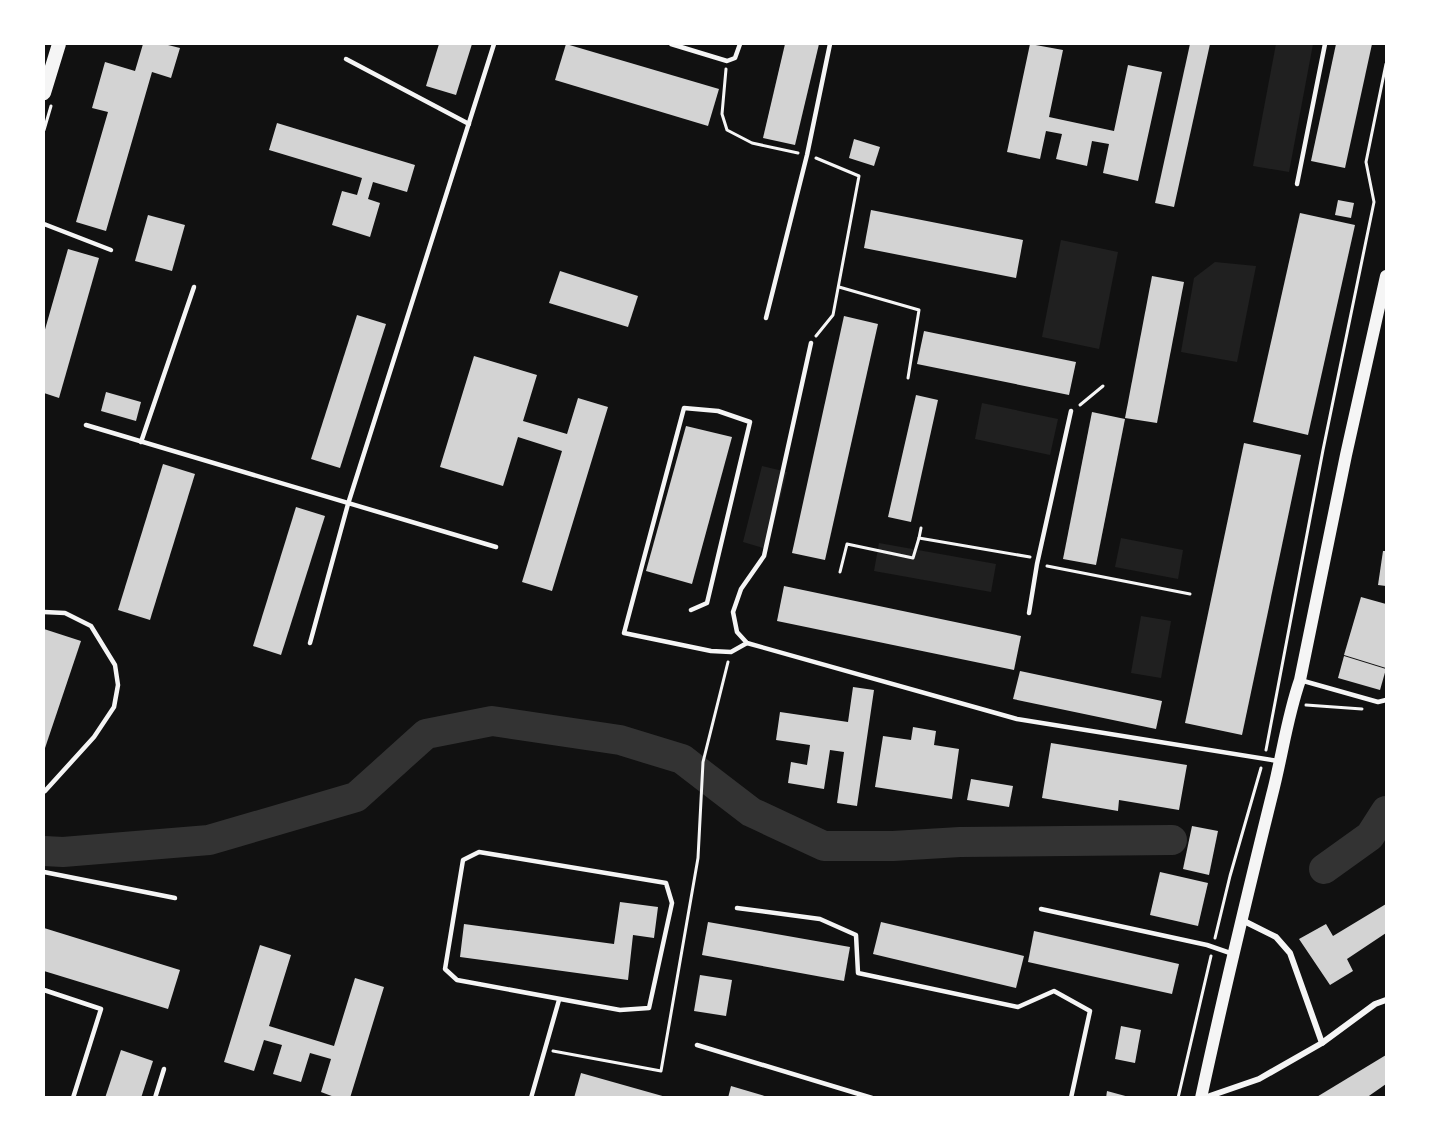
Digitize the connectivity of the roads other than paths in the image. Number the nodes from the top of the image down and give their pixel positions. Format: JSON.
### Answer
{"nodes":[{"id":1,"x":59,"y":44,"type":"edge"},
{"id":2,"x":494,"y":44,"type":"edge"},
{"id":3,"x":671,"y":44,"type":"edge"},
{"id":4,"x":740,"y":44,"type":"edge"},
{"id":5,"x":830,"y":44,"type":"edge"},
{"id":6,"x":1325,"y":44,"type":"edge"},
{"id":7,"x":346,"y":59,"type":"dead end"},
{"id":8,"x":44,"y":93,"type":"edge"},
{"id":9,"x":469,"y":124,"type":"junction"},
{"id":10,"x":1297,"y":184,"type":"dead end"},
{"id":11,"x":44,"y":224,"type":"edge"},
{"id":12,"x":111,"y":250,"type":"dead end"},
{"id":13,"x":1386,"y":276,"type":"edge"},
{"id":14,"x":194,"y":287,"type":"dead end"},
{"id":15,"x":766,"y":318,"type":"dead end"},
{"id":16,"x":811,"y":343,"type":"road end"},
{"id":17,"x":1071,"y":411,"type":"road end"},
{"id":18,"x":86,"y":425,"type":"dead end"},
{"id":19,"x":141,"y":442,"type":"junction"},
{"id":20,"x":348,"y":504,"type":"junction"},
{"id":21,"x":496,"y":547,"type":"dead end"},
{"id":22,"x":691,"y":610,"type":"dead end"},
{"id":23,"x":44,"y":612,"type":"edge"},
{"id":24,"x":1029,"y":613,"type":"dead end"},
{"id":25,"x":310,"y":643,"type":"dead end"},
{"id":26,"x":747,"y":643,"type":"junction"},
{"id":27,"x":1300,"y":680,"type":"junction"},
{"id":28,"x":1386,"y":700,"type":"edge"},
{"id":29,"x":1280,"y":762,"type":"junction"},
{"id":30,"x":45,"y":791,"type":"dead end"},
{"id":31,"x":44,"y":872,"type":"edge"},
{"id":32,"x":176,"y":898,"type":"dead end"},
{"id":33,"x":737,"y":908,"type":"dead end"},
{"id":34,"x":1041,"y":909,"type":"dead end"},
{"id":35,"x":1241,"y":919,"type":"junction"},
{"id":36,"x":1233,"y":954,"type":"junction"},
{"id":37,"x":44,"y":990,"type":"edge"},
{"id":38,"x":559,"y":1000,"type":"junction"},
{"id":39,"x":1386,"y":1000,"type":"edge"},
{"id":40,"x":1322,"y":1043,"type":"junction"},
{"id":41,"x":697,"y":1045,"type":"dead end"},
{"id":42,"x":164,"y":1069,"type":"dead end"},
{"id":43,"x":73,"y":1098,"type":"edge"},
{"id":44,"x":155,"y":1098,"type":"edge"},
{"id":45,"x":531,"y":1098,"type":"edge"},
{"id":46,"x":872,"y":1098,"type":"edge"},
{"id":47,"x":1071,"y":1098,"type":"edge"},
{"id":48,"x":1202,"y":1098,"type":"edge"}],
"edges":[{"from":1,"to":8,"type":"main road"},
{"from":2,"to":9,"type":"lane"},
{"from":3,"to":4,"type":"lane"},
{"from":5,"to":15,"type":"lane"},
{"from":6,"to":10,"type":"lane"},
{"from":7,"to":9,"type":"lane"},
{"from":9,"to":20,"type":"lane"},
{"from":11,"to":12,"type":"lane"},
{"from":13,"to":27,"type":"main road"},
{"from":14,"to":19,"type":"lane"},
{"from":16,"to":26,"type":"lane"},
{"from":17,"to":24,"type":"lane"},
{"from":18,"to":19,"type":"lane"},
{"from":19,"to":20,"type":"lane"},
{"from":20,"to":21,"type":"lane"},
{"from":20,"to":25,"type":"lane"},
{"from":22,"to":26,"type":"lane"},
{"from":23,"to":30,"type":"lane"},
{"from":26,"to":29,"type":"lane"},
{"from":27,"to":28,"type":"lane"},
{"from":27,"to":29,"type":"main road"},
{"from":29,"to":35,"type":"main road"},
{"from":31,"to":32,"type":"lane"},
{"from":33,"to":47,"type":"lane"},
{"from":34,"to":36,"type":"lane"},
{"from":35,"to":36,"type":"main road"},
{"from":35,"to":40,"type":"street"},
{"from":36,"to":48,"type":"main road"},
{"from":37,"to":43,"type":"lane"},
{"from":38,"to":38,"type":"lane"},
{"from":38,"to":45,"type":"lane"},
{"from":39,"to":40,"type":"street"},
{"from":40,"to":48,"type":"street"},
{"from":41,"to":46,"type":"lane"},
{"from":42,"to":44,"type":"lane"}]}
